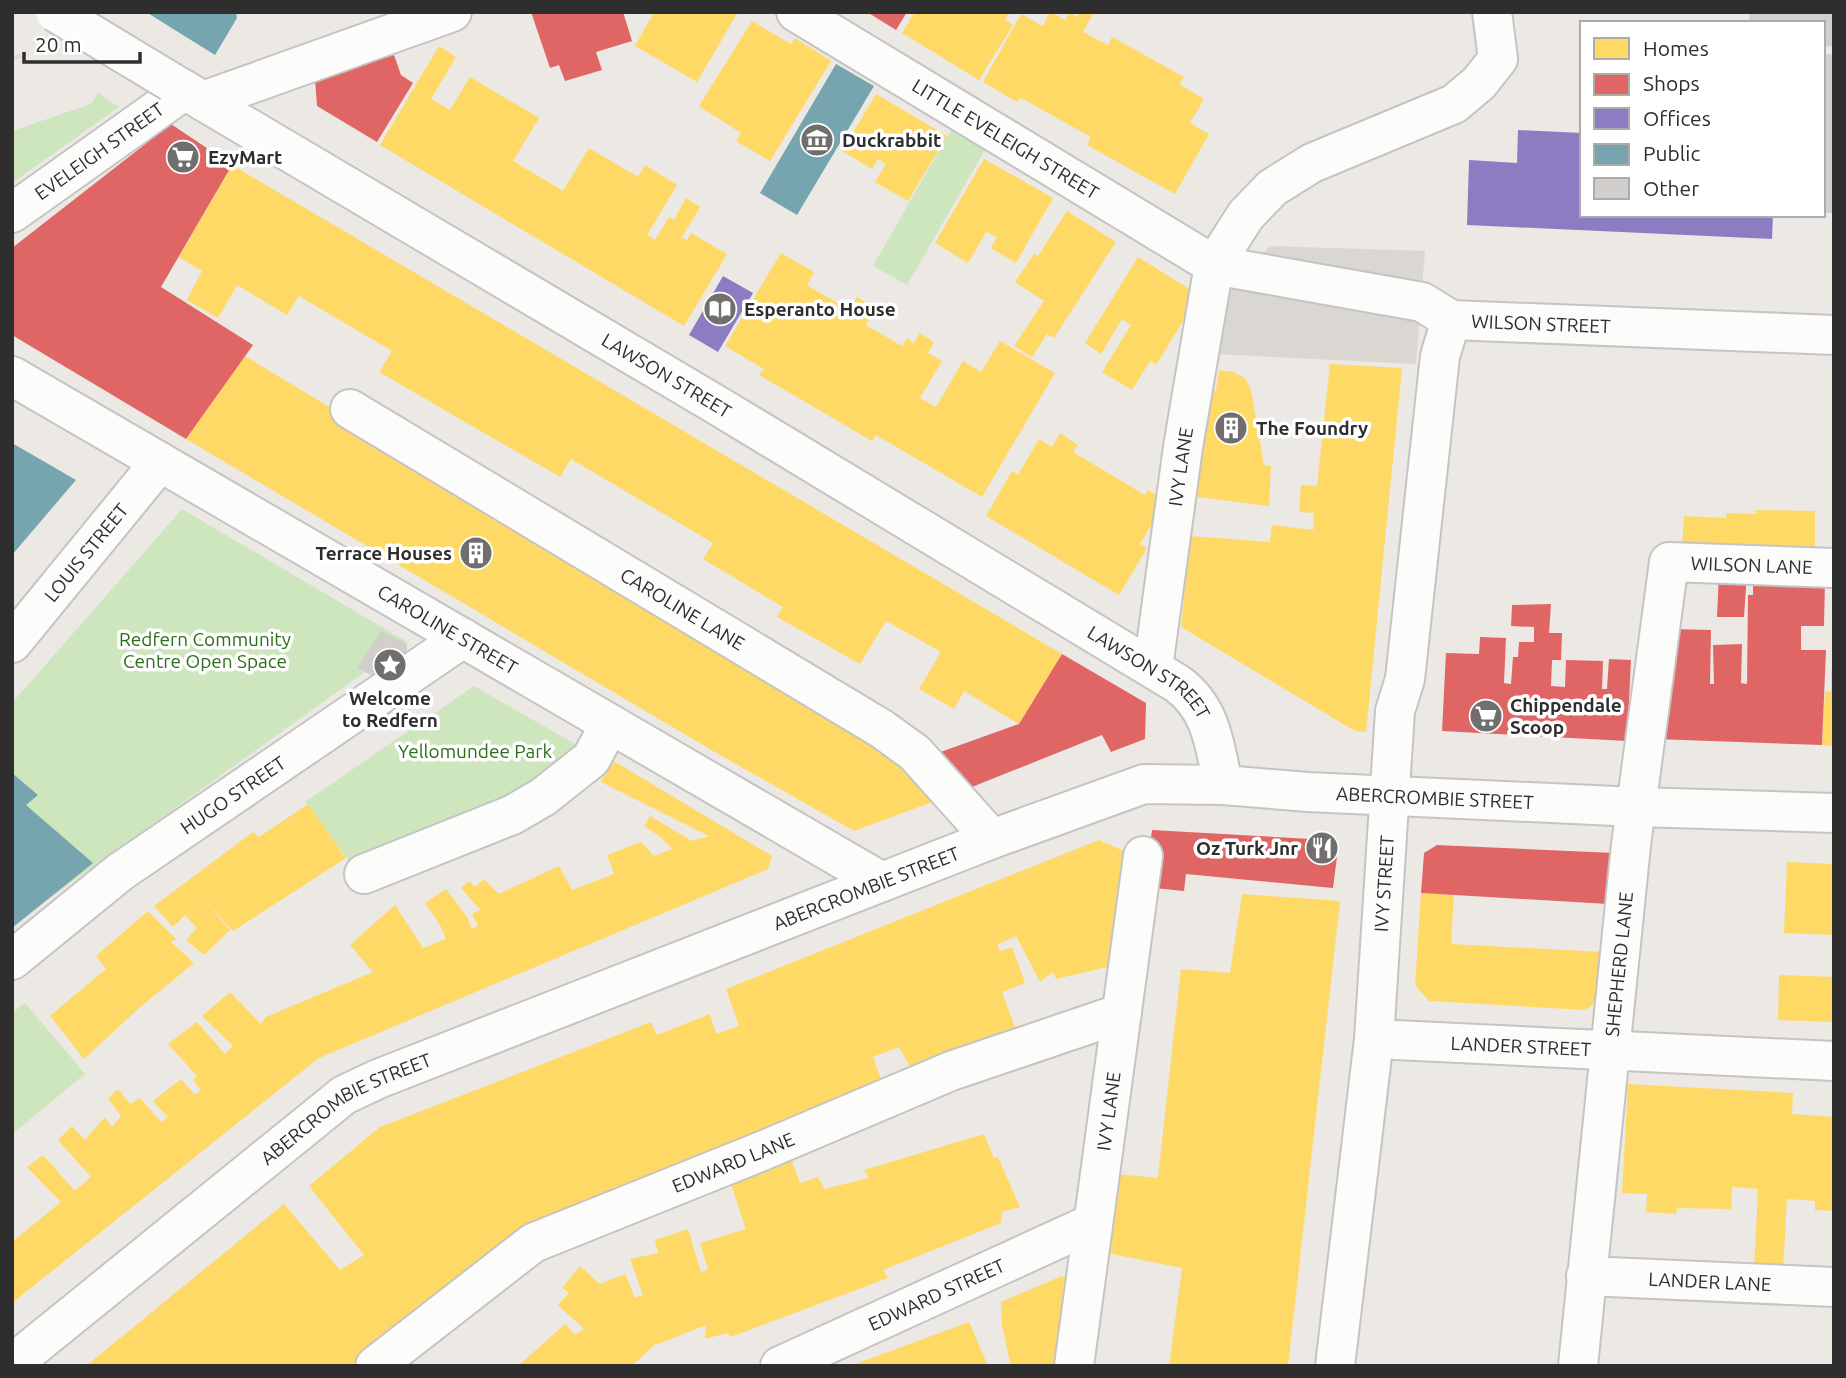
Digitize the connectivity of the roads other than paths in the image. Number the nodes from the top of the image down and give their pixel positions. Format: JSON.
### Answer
{"nodes":[{"id":1,"x":55,"y":12,"type":"edge"},
{"id":2,"x":452,"y":12,"type":"edge"},
{"id":3,"x":796,"y":12,"type":"edge"},
{"id":4,"x":1492,"y":12,"type":"edge"},
{"id":5,"x":186,"y":91,"type":"junction"},
{"id":6,"x":12,"y":213,"type":"edge"},
{"id":7,"x":1214,"y":265,"type":"junction"},
{"id":8,"x":1451,"y":320,"type":"junction"},
{"id":9,"x":1834,"y":334,"type":"edge"},
{"id":10,"x":12,"y":376,"type":"edge"},
{"id":11,"x":350,"y":409,"type":"dead end"},
{"id":12,"x":160,"y":462,"type":"junction"},
{"id":13,"x":1669,"y":562,"type":"joint"},
{"id":14,"x":1834,"y":568,"type":"edge"},
{"id":15,"x":463,"y":638,"type":"junction"},
{"id":16,"x":12,"y":643,"type":"edge"},
{"id":17,"x":1153,"y":668,"type":"junction"},
{"id":18,"x":610,"y":724,"type":"junction"},
{"id":19,"x":1223,"y":785,"type":"junction"},
{"id":20,"x":1390,"y":795,"type":"junction"},
{"id":21,"x":1637,"y":807,"type":"junction"},
{"id":22,"x":1834,"y":813,"type":"edge"},
{"id":23,"x":992,"y":839,"type":"junction"},
{"id":24,"x":1143,"y":856,"type":"dead end"},
{"id":25,"x":363,"y":874,"type":"dead end"},
{"id":26,"x":882,"y":882,"type":"junction"},
{"id":27,"x":12,"y":960,"type":"edge"},
{"id":28,"x":1122,"y":1013,"type":"junction"},
{"id":29,"x":1374,"y":1039,"type":"junction"},
{"id":30,"x":1611,"y":1052,"type":"junction"},
{"id":31,"x":1834,"y":1061,"type":"edge"},
{"id":32,"x":1093,"y":1223,"type":"junction"},
{"id":33,"x":1586,"y":1276,"type":"junction"},
{"id":34,"x":1834,"y":1287,"type":"edge"},
{"id":35,"x":12,"y":1364,"type":"edge"},
{"id":36,"x":375,"y":1366,"type":"edge"},
{"id":37,"x":780,"y":1366,"type":"edge"},
{"id":38,"x":1074,"y":1366,"type":"edge"},
{"id":39,"x":1335,"y":1366,"type":"edge"},
{"id":40,"x":1578,"y":1366,"type":"edge"}],
"edges":[{"from":1,"to":5,"type":"street","name":"LAWSON STREET","bridge":true},
{"from":2,"to":5,"type":"street"},
{"from":3,"to":7,"type":"street","name":"LITTLE EVELEIGH STREET"},
{"from":4,"to":7,"type":"street"},
{"from":5,"to":6,"type":"street","name":"EVELEIGH STREET"},
{"from":5,"to":17,"type":"street","name":"LAWSON STREET"},
{"from":7,"to":8,"type":"street","name":"WILSON STREET"},
{"from":7,"to":17,"type":"street","name":"IVY LANE"},
{"from":8,"to":9,"type":"street","name":"WILSON STREET"},
{"from":8,"to":20,"type":"street","name":"IVY STREET"},
{"from":10,"to":12,"type":"street","name":"CAROLINE STREET"},
{"from":11,"to":23,"type":"street","name":"CAROLINE LANE"},
{"from":12,"to":15,"type":"street","name":"CAROLINE STREET"},
{"from":12,"to":16,"type":"street","name":"LOUIS STREET"},
{"from":13,"to":14,"type":"street","name":"WILSON LANE"},
{"from":13,"to":21,"type":"street","name":"SHEPHERD LANE"},
{"from":15,"to":18,"type":"street","name":"CAROLINE STREET"},
{"from":15,"to":27,"type":"street","name":"HUGO STREET"},
{"from":17,"to":19,"type":"street","name":"LAWSON STREET"},
{"from":18,"to":25,"type":"street"},
{"from":18,"to":26,"type":"street","name":"CAROLINE STREET"},
{"from":19,"to":20,"type":"street","name":"ABERCROMBIE STREET"},
{"from":19,"to":23,"type":"street","name":"ABERCROMBIE STREET"},
{"from":20,"to":21,"type":"street","name":"ABERCROMBIE STREET"},
{"from":20,"to":29,"type":"street","name":"IVY STREET"},
{"from":21,"to":22,"type":"street","name":"ABERCROMBIE STREET"},
{"from":21,"to":30,"type":"street","name":"SHEPHERD LANE"},
{"from":23,"to":26,"type":"street","name":"ABERCROMBIE STREET"},
{"from":24,"to":28,"type":"street","name":"IVY LANE"},
{"from":26,"to":35,"type":"street","name":"ABERCROMBIE STREET"},
{"from":28,"to":32,"type":"street","name":"IVY LANE"},
{"from":28,"to":36,"type":"street","name":"EDWARD LANE"},
{"from":29,"to":30,"type":"street","name":"LANDER STREET"},
{"from":29,"to":39,"type":"street","name":"IVY STREET"},
{"from":30,"to":31,"type":"street","name":"LANDER STREET"},
{"from":30,"to":33,"type":"street","name":"SHEPHERD LANE"},
{"from":32,"to":37,"type":"street","name":"EDWARD STREET"},
{"from":32,"to":38,"type":"street","name":"IVY LANE"},
{"from":33,"to":34,"type":"street","name":"LANDER LANE"},
{"from":33,"to":40,"type":"street","name":"SHEPHERD LANE"}]}
